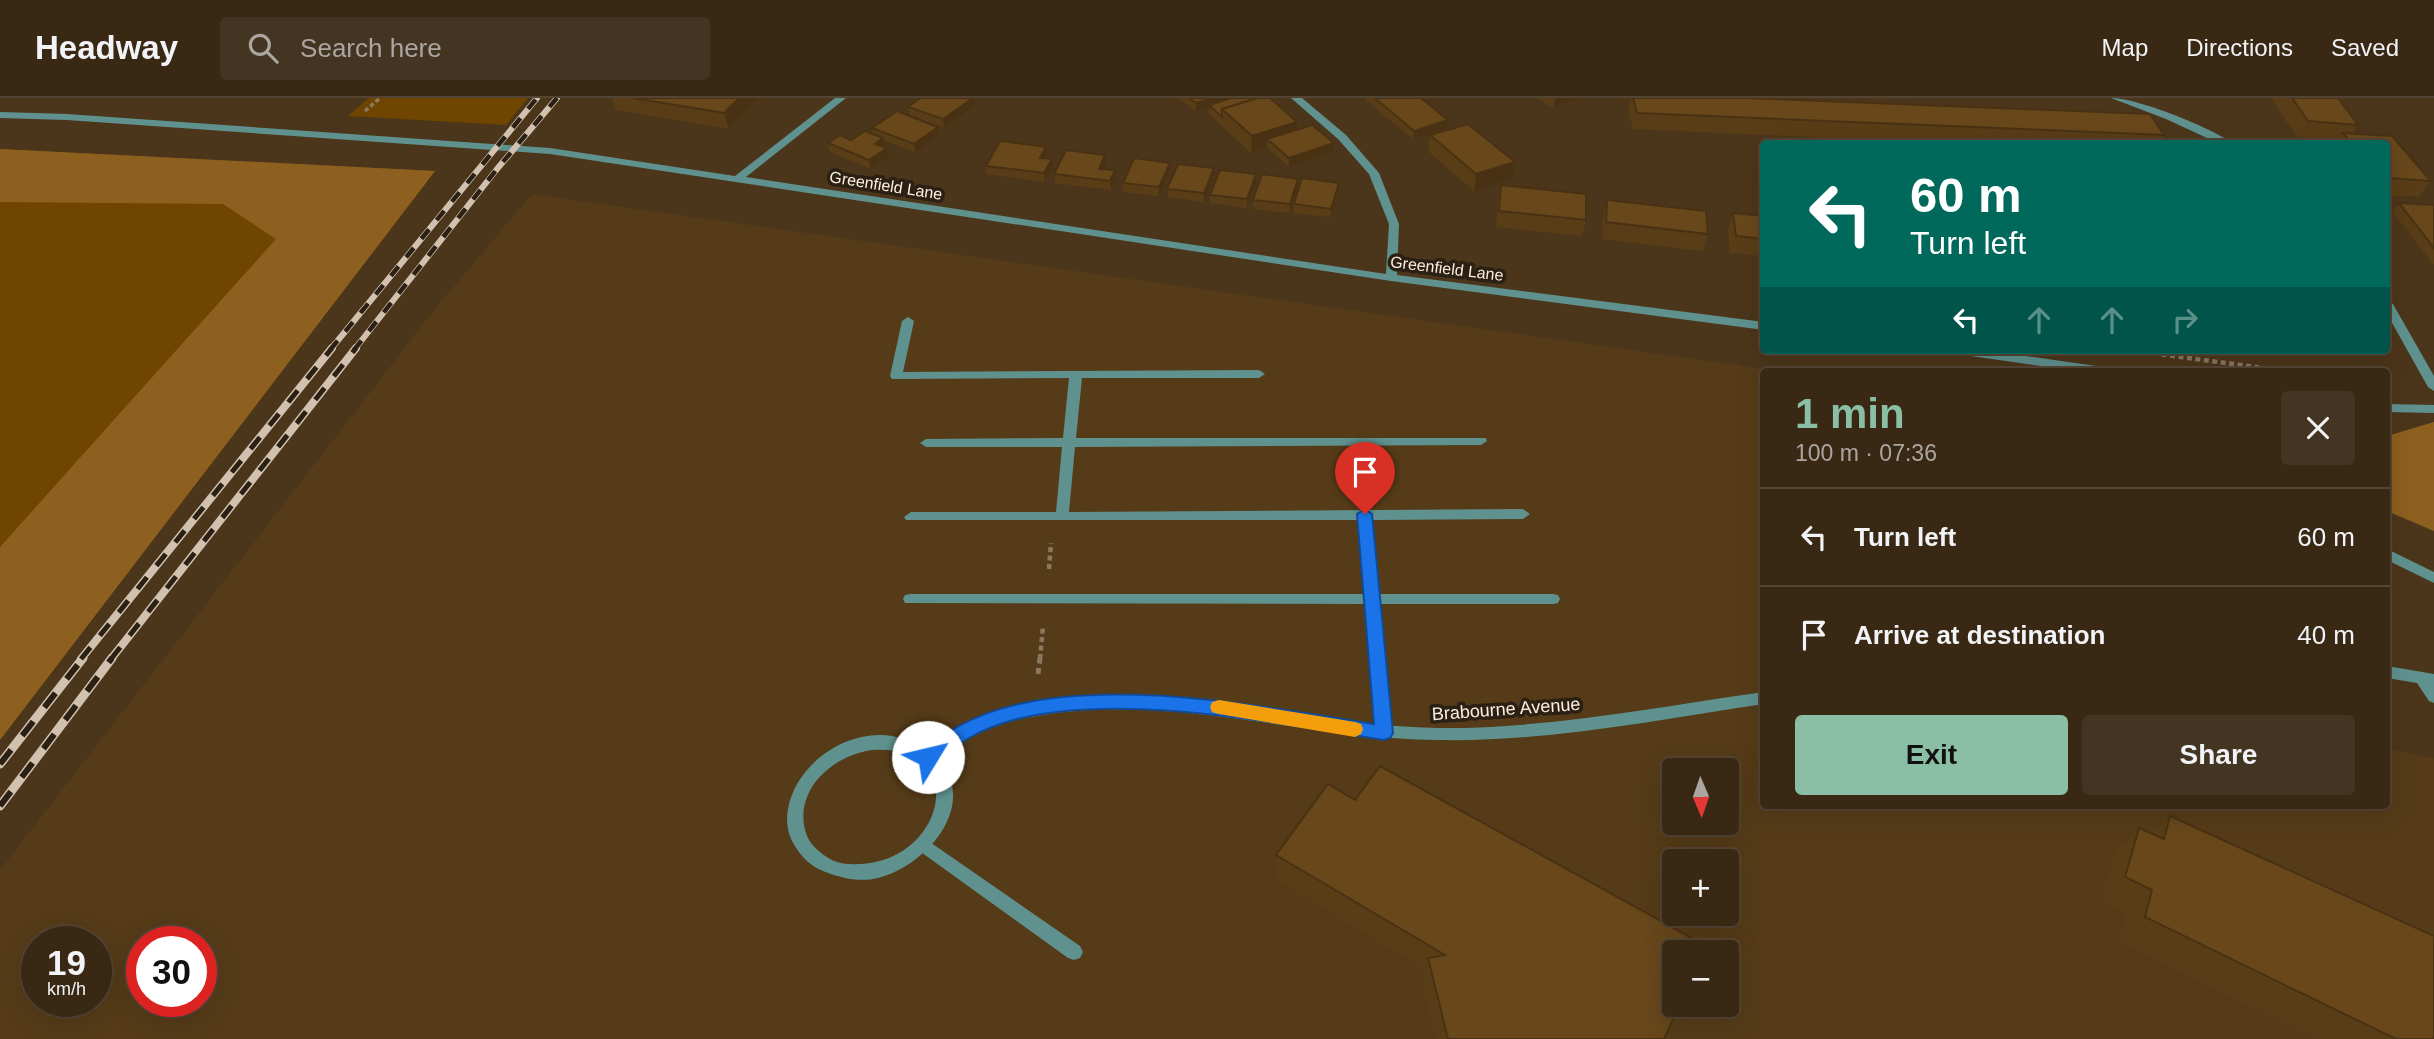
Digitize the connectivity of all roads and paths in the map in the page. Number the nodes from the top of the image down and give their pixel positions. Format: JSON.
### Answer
{"nodes":[{"id":1,"x":841,"y":98,"type":"edge"},
{"id":2,"x":1296,"y":98,"type":"edge"},
{"id":3,"x":2116,"y":98,"type":"edge"},
{"id":4,"x":0,"y":115,"type":"edge"},
{"id":5,"x":2220,"y":140,"type":"edge"},
{"id":6,"x":736,"y":180,"type":"junction"},
{"id":7,"x":1391,"y":278,"type":"junction"},
{"id":8,"x":2390,"y":309,"type":"edge"},
{"id":9,"x":908,"y":321,"type":"dead end"},
{"id":10,"x":1760,"y":325,"type":"edge"},
{"id":11,"x":1985,"y":354,"type":"edge"},
{"id":12,"x":2158,"y":354,"type":"edge"},
{"id":13,"x":2082,"y":368,"type":"edge"},
{"id":14,"x":2263,"y":368,"type":"edge"},
{"id":15,"x":1076,"y":374,"type":"junction"},
{"id":16,"x":1259,"y":374,"type":"dead end"},
{"id":17,"x":2434,"y":387,"type":"edge"},
{"id":18,"x":2390,"y":408,"type":"edge"},
{"id":19,"x":2434,"y":409,"type":"edge"},
{"id":20,"x":1481,"y":441,"type":"dead end"},
{"id":21,"x":926,"y":443,"type":"dead end"},
{"id":22,"x":1070,"y":443,"type":"junction"},
{"id":23,"x":1365,"y":514,"type":"junction"},
{"id":24,"x":1523,"y":514,"type":"dead end"},
{"id":25,"x":911,"y":517,"type":"dead end"},
{"id":26,"x":1062,"y":517,"type":"junction"},
{"id":27,"x":2390,"y":556,"type":"edge"},
{"id":28,"x":2434,"y":578,"type":"edge"},
{"id":29,"x":910,"y":599,"type":"dead end"},
{"id":30,"x":1374,"y":599,"type":"junction"},
{"id":31,"x":1553,"y":599,"type":"dead end"},
{"id":32,"x":2390,"y":673,"type":"edge"},
{"id":33,"x":2429,"y":680,"type":"edge"},
{"id":34,"x":2434,"y":697,"type":"edge"},
{"id":35,"x":1760,"y":699,"type":"edge"},
{"id":36,"x":1384,"y":733,"type":"junction"},
{"id":37,"x":928,"y":757,"type":"junction"},
{"id":38,"x":924,"y":845,"type":"junction"},
{"id":39,"x":1074,"y":952,"type":"dead end"}],
"edges":[{"from":1,"to":6,"type":"street"},
{"from":2,"to":7,"type":"street"},
{"from":3,"to":5,"type":"street"},
{"from":4,"to":6,"type":"street","name":"Greenfield Lane"},
{"from":6,"to":7,"type":"street","name":"Greenfield Lane"},
{"from":7,"to":10,"type":"street","name":"Greenfield Lane"},
{"from":8,"to":17,"type":"street"},
{"from":9,"to":15,"type":"street"},
{"from":11,"to":13,"type":"street"},
{"from":12,"to":14,"type":"path"},
{"from":15,"to":16,"type":"street"},
{"from":15,"to":22,"type":"street"},
{"from":18,"to":19,"type":"street"},
{"from":20,"to":22,"type":"street"},
{"from":21,"to":22,"type":"street"},
{"from":22,"to":26,"type":"street"},
{"from":23,"to":24,"type":"street"},
{"from":23,"to":26,"type":"street"},
{"from":23,"to":30,"type":"street"},
{"from":25,"to":26,"type":"street"},
{"from":27,"to":28,"type":"street"},
{"from":29,"to":30,"type":"street"},
{"from":30,"to":31,"type":"street"},
{"from":30,"to":36,"type":"street"},
{"from":32,"to":33,"type":"street"},
{"from":33,"to":34,"type":"street"},
{"from":35,"to":36,"type":"street","name":"Brabourne Avenue"},
{"from":36,"to":37,"type":"street","name":"Brabourne Avenue"},
{"from":37,"to":38,"type":"street"},
{"from":37,"to":38,"type":"street"},
{"from":38,"to":39,"type":"street"}]}
